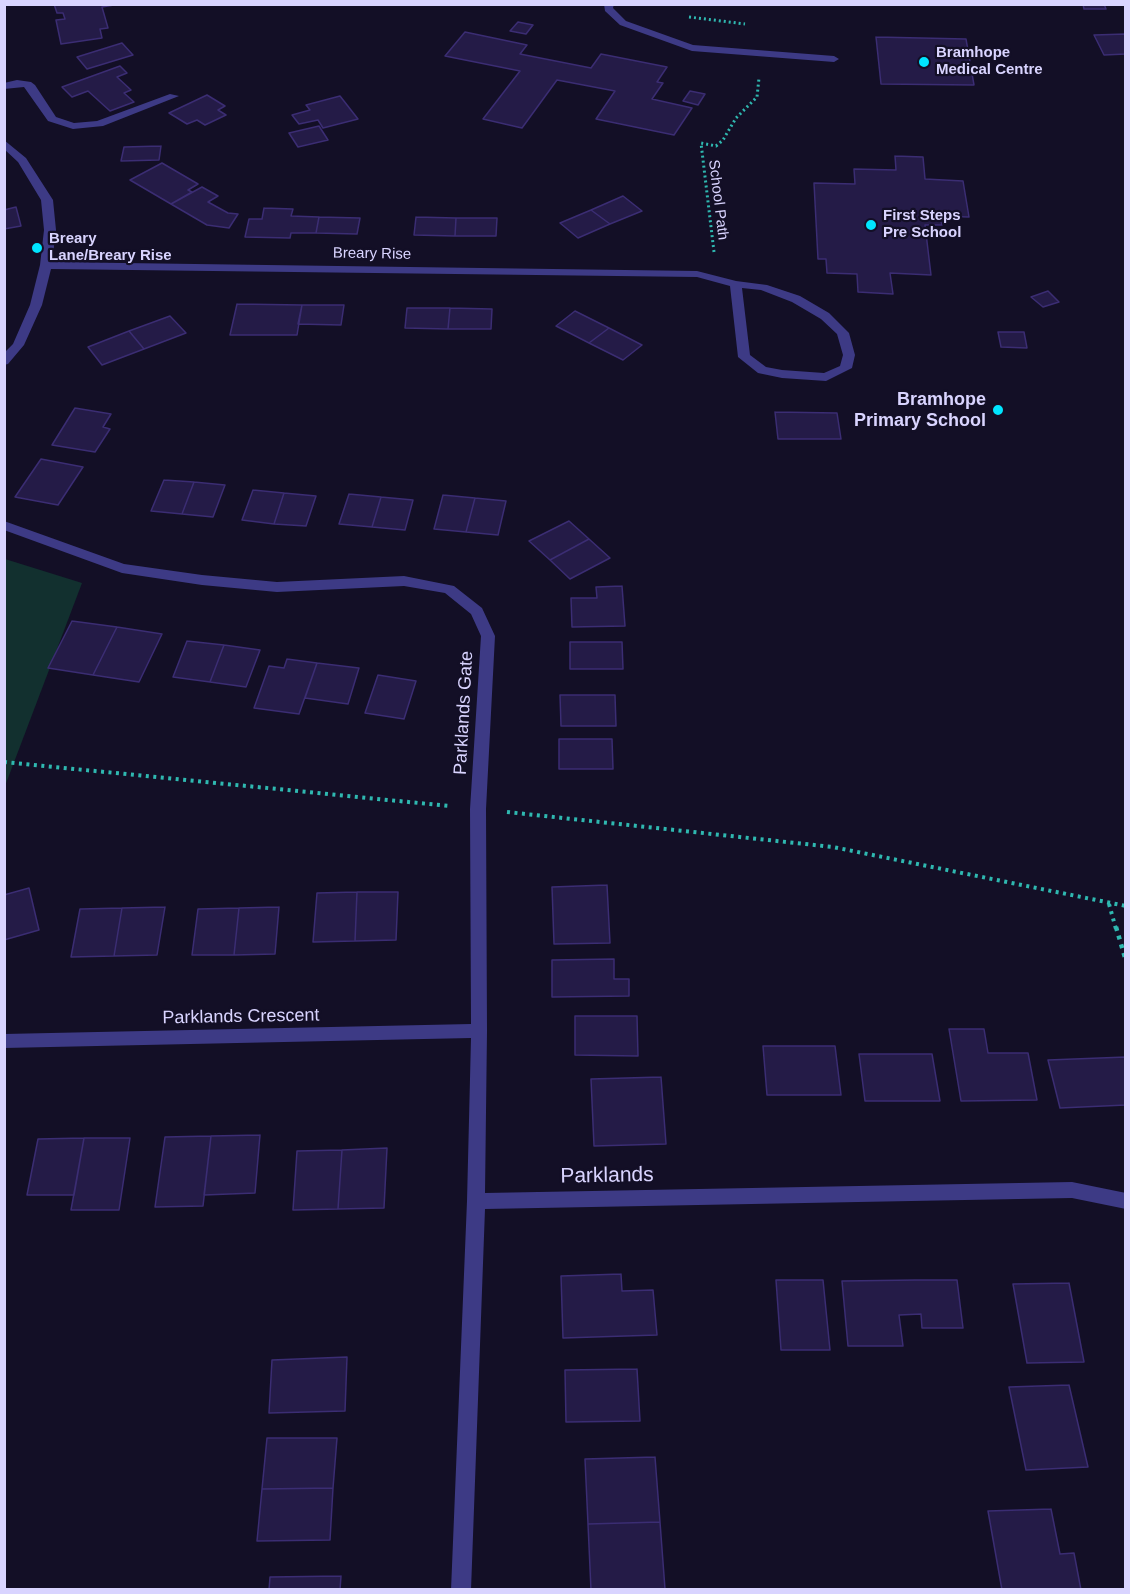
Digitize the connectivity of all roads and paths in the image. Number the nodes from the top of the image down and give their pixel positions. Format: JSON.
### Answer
{"nodes":[{"id":1,"x":609,"y":4,"type":"edge"},
{"id":2,"x":681,"y":16,"type":"dead end"},
{"id":3,"x":759,"y":55,"type":"junction"},
{"id":4,"x":834,"y":59,"type":"dead end"},
{"id":5,"x":4,"y":86,"type":"edge"},
{"id":6,"x":174,"y":96,"type":"dead end"},
{"id":7,"x":4,"y":143,"type":"edge"},
{"id":8,"x":46,"y":265,"type":"junction"},
{"id":9,"x":697,"y":274,"type":"junction"},
{"id":10,"x":735,"y":284,"type":"junction"},
{"id":11,"x":4,"y":361,"type":"edge"},
{"id":12,"x":4,"y":525,"type":"edge"},
{"id":13,"x":4,"y":762,"type":"edge"},
{"id":14,"x":478,"y":809,"type":"junction"},
{"id":15,"x":1109,"y":903,"type":"junction"},
{"id":16,"x":1125,"y":906,"type":"edge"},
{"id":17,"x":1125,"y":960,"type":"edge"},
{"id":18,"x":479,"y":1031,"type":"junction"},
{"id":19,"x":4,"y":1041,"type":"edge"},
{"id":20,"x":1125,"y":1201,"type":"edge"},
{"id":21,"x":476,"y":1202,"type":"junction"},
{"id":22,"x":461,"y":1590,"type":"edge"}],
"edges":[{"from":1,"to":3,"type":"street"},
{"from":2,"to":3,"type":"path","name":"School Path"},
{"from":3,"to":4,"type":"street"},
{"from":3,"to":9,"type":"path","name":"School Path"},
{"from":5,"to":6,"type":"street"},
{"from":7,"to":8,"type":"street"},
{"from":8,"to":9,"type":"street","name":"Breary Rise"},
{"from":8,"to":11,"type":"street"},
{"from":9,"to":10,"type":"street","name":"Breary Rise"},
{"from":10,"to":10,"type":"street","name":"Breary Rise"},
{"from":12,"to":14,"type":"street","name":"Parklands Gate"},
{"from":13,"to":14,"type":"path"},
{"from":14,"to":15,"type":"path"},
{"from":14,"to":18,"type":"street","name":"Parklands Gate"},
{"from":15,"to":16,"type":"path"},
{"from":15,"to":17,"type":"path"},
{"from":18,"to":19,"type":"street","name":"Parklands Crescent"},
{"from":18,"to":21,"type":"street","name":"Parklands Gate"},
{"from":20,"to":21,"type":"street","name":"Parklands"},
{"from":21,"to":22,"type":"street"}]}
